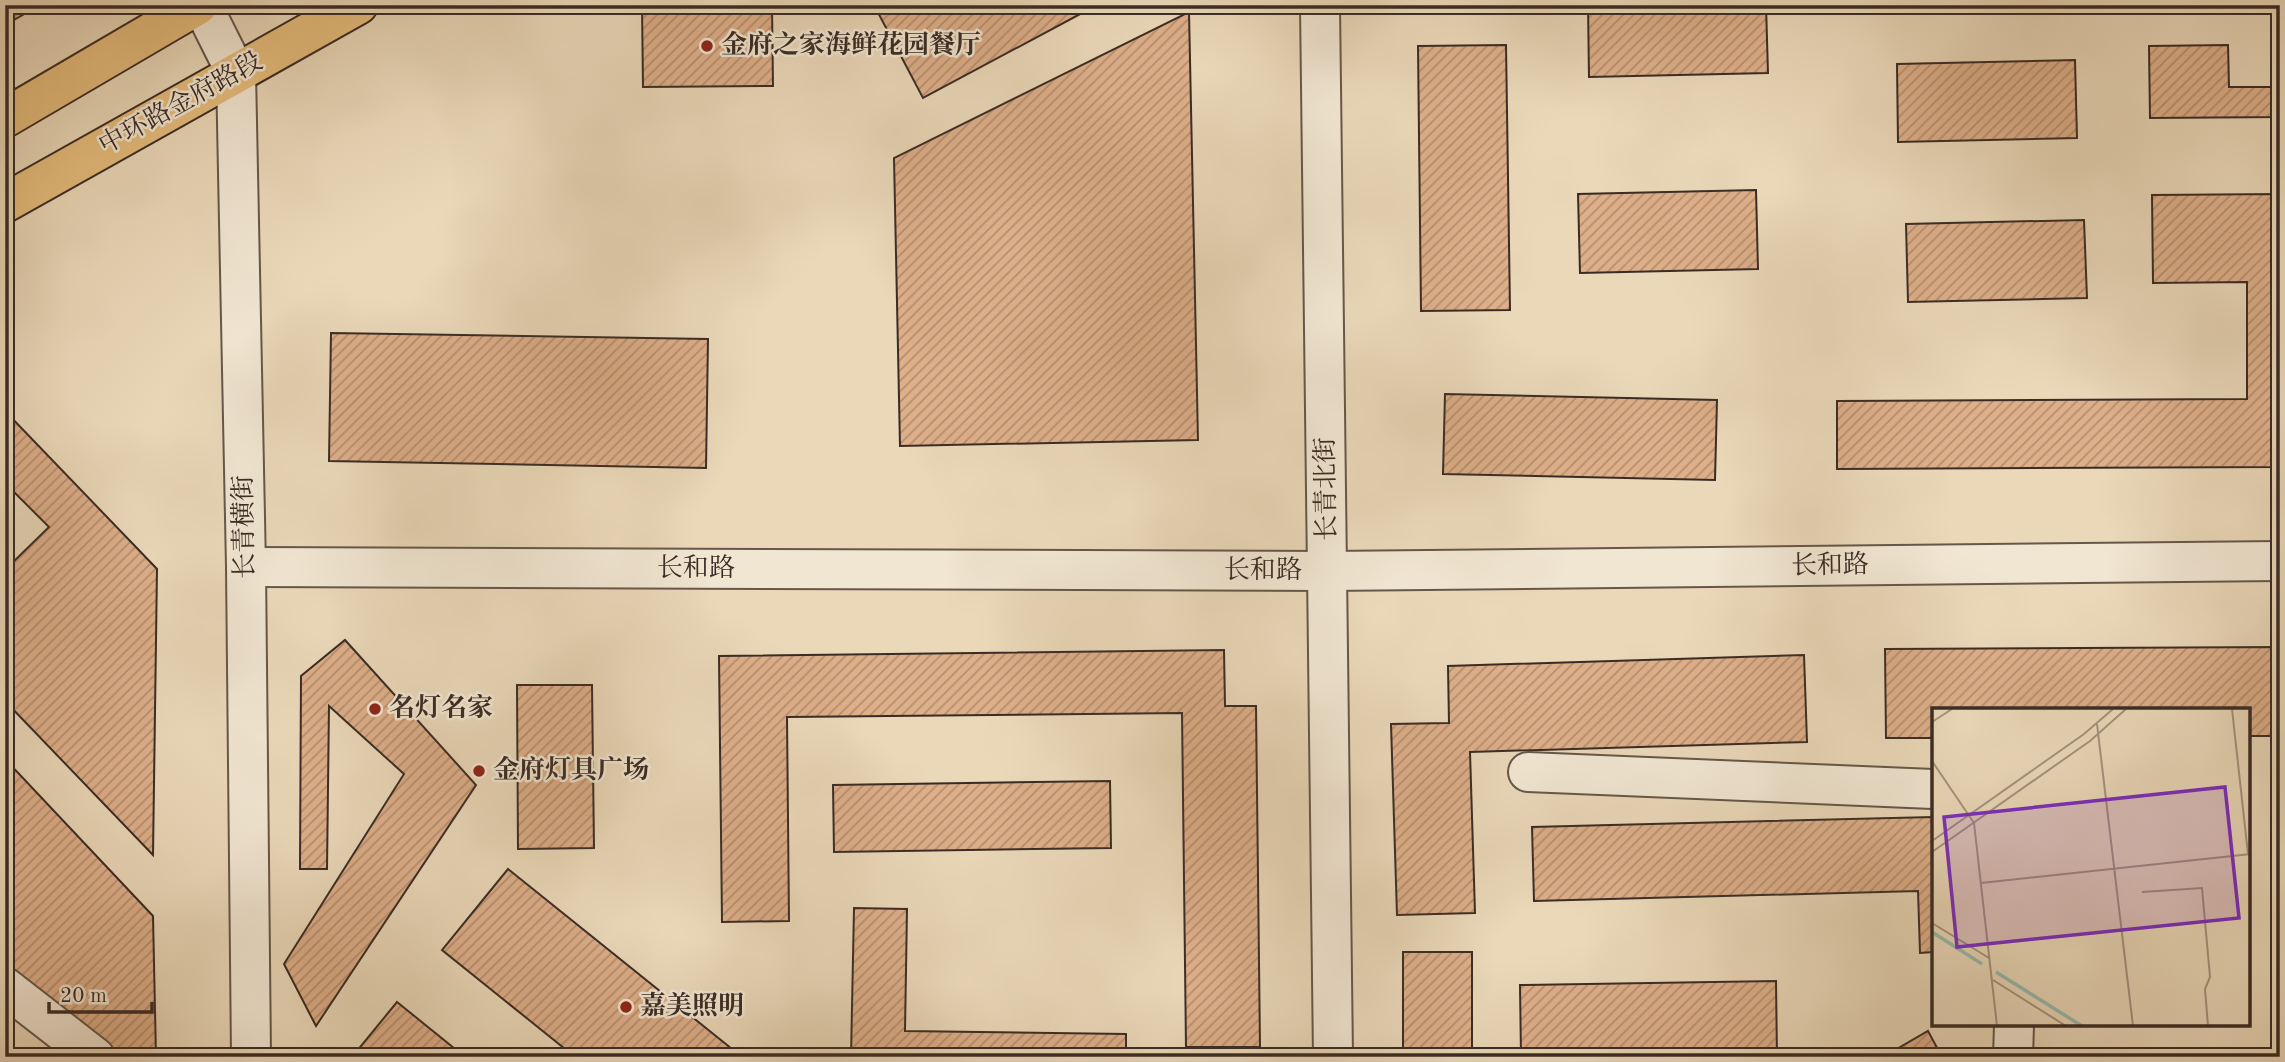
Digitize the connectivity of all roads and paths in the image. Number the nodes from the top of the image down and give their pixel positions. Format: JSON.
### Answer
{"nodes":[{"id":1,"x":200,"y":5,"type":"edge"},
{"id":2,"x":358,"y":5,"type":"edge"},
{"id":3,"x":1320,"y":5,"type":"edge"},
{"id":4,"x":236,"y":73,"type":"junction"},
{"id":5,"x":5,"y":118,"type":"edge"},
{"id":6,"x":5,"y":203,"type":"edge"},
{"id":7,"x":2280,"y":561,"type":"edge"},
{"id":8,"x":246,"y":567,"type":"junction"},
{"id":9,"x":1328,"y":571,"type":"junction"},
{"id":10,"x":1528,"y":772,"type":"dead end"},
{"id":11,"x":1932,"y":789,"type":"edge"},
{"id":12,"x":5,"y":987,"type":"edge"},
{"id":13,"x":2014,"y":1027,"type":"edge"},
{"id":14,"x":95,"y":1057,"type":"edge"},
{"id":15,"x":251,"y":1057,"type":"edge"},
{"id":16,"x":1333,"y":1057,"type":"edge"},
{"id":17,"x":2013,"y":1057,"type":"edge"}],
"edges":[{"from":1,"to":4,"type":"street","name":"长青横街"},
{"from":1,"to":5,"type":"main road"},
{"from":2,"to":4,"type":"main road","name":"中环路金府路段"},
{"from":3,"to":9,"type":"street","name":"长青北街"},
{"from":4,"to":6,"type":"main road","name":"中环路金府路段"},
{"from":4,"to":8,"type":"street","name":"长青横街"},
{"from":7,"to":9,"type":"street","name":"长和路"},
{"from":8,"to":9,"type":"street","name":"长和路"},
{"from":8,"to":15,"type":"street","name":"长青横街"},
{"from":9,"to":16,"type":"street","name":"长青北街"},
{"from":10,"to":11,"type":"street"},
{"from":12,"to":14,"type":"street"},
{"from":13,"to":17,"type":"street"}]}
